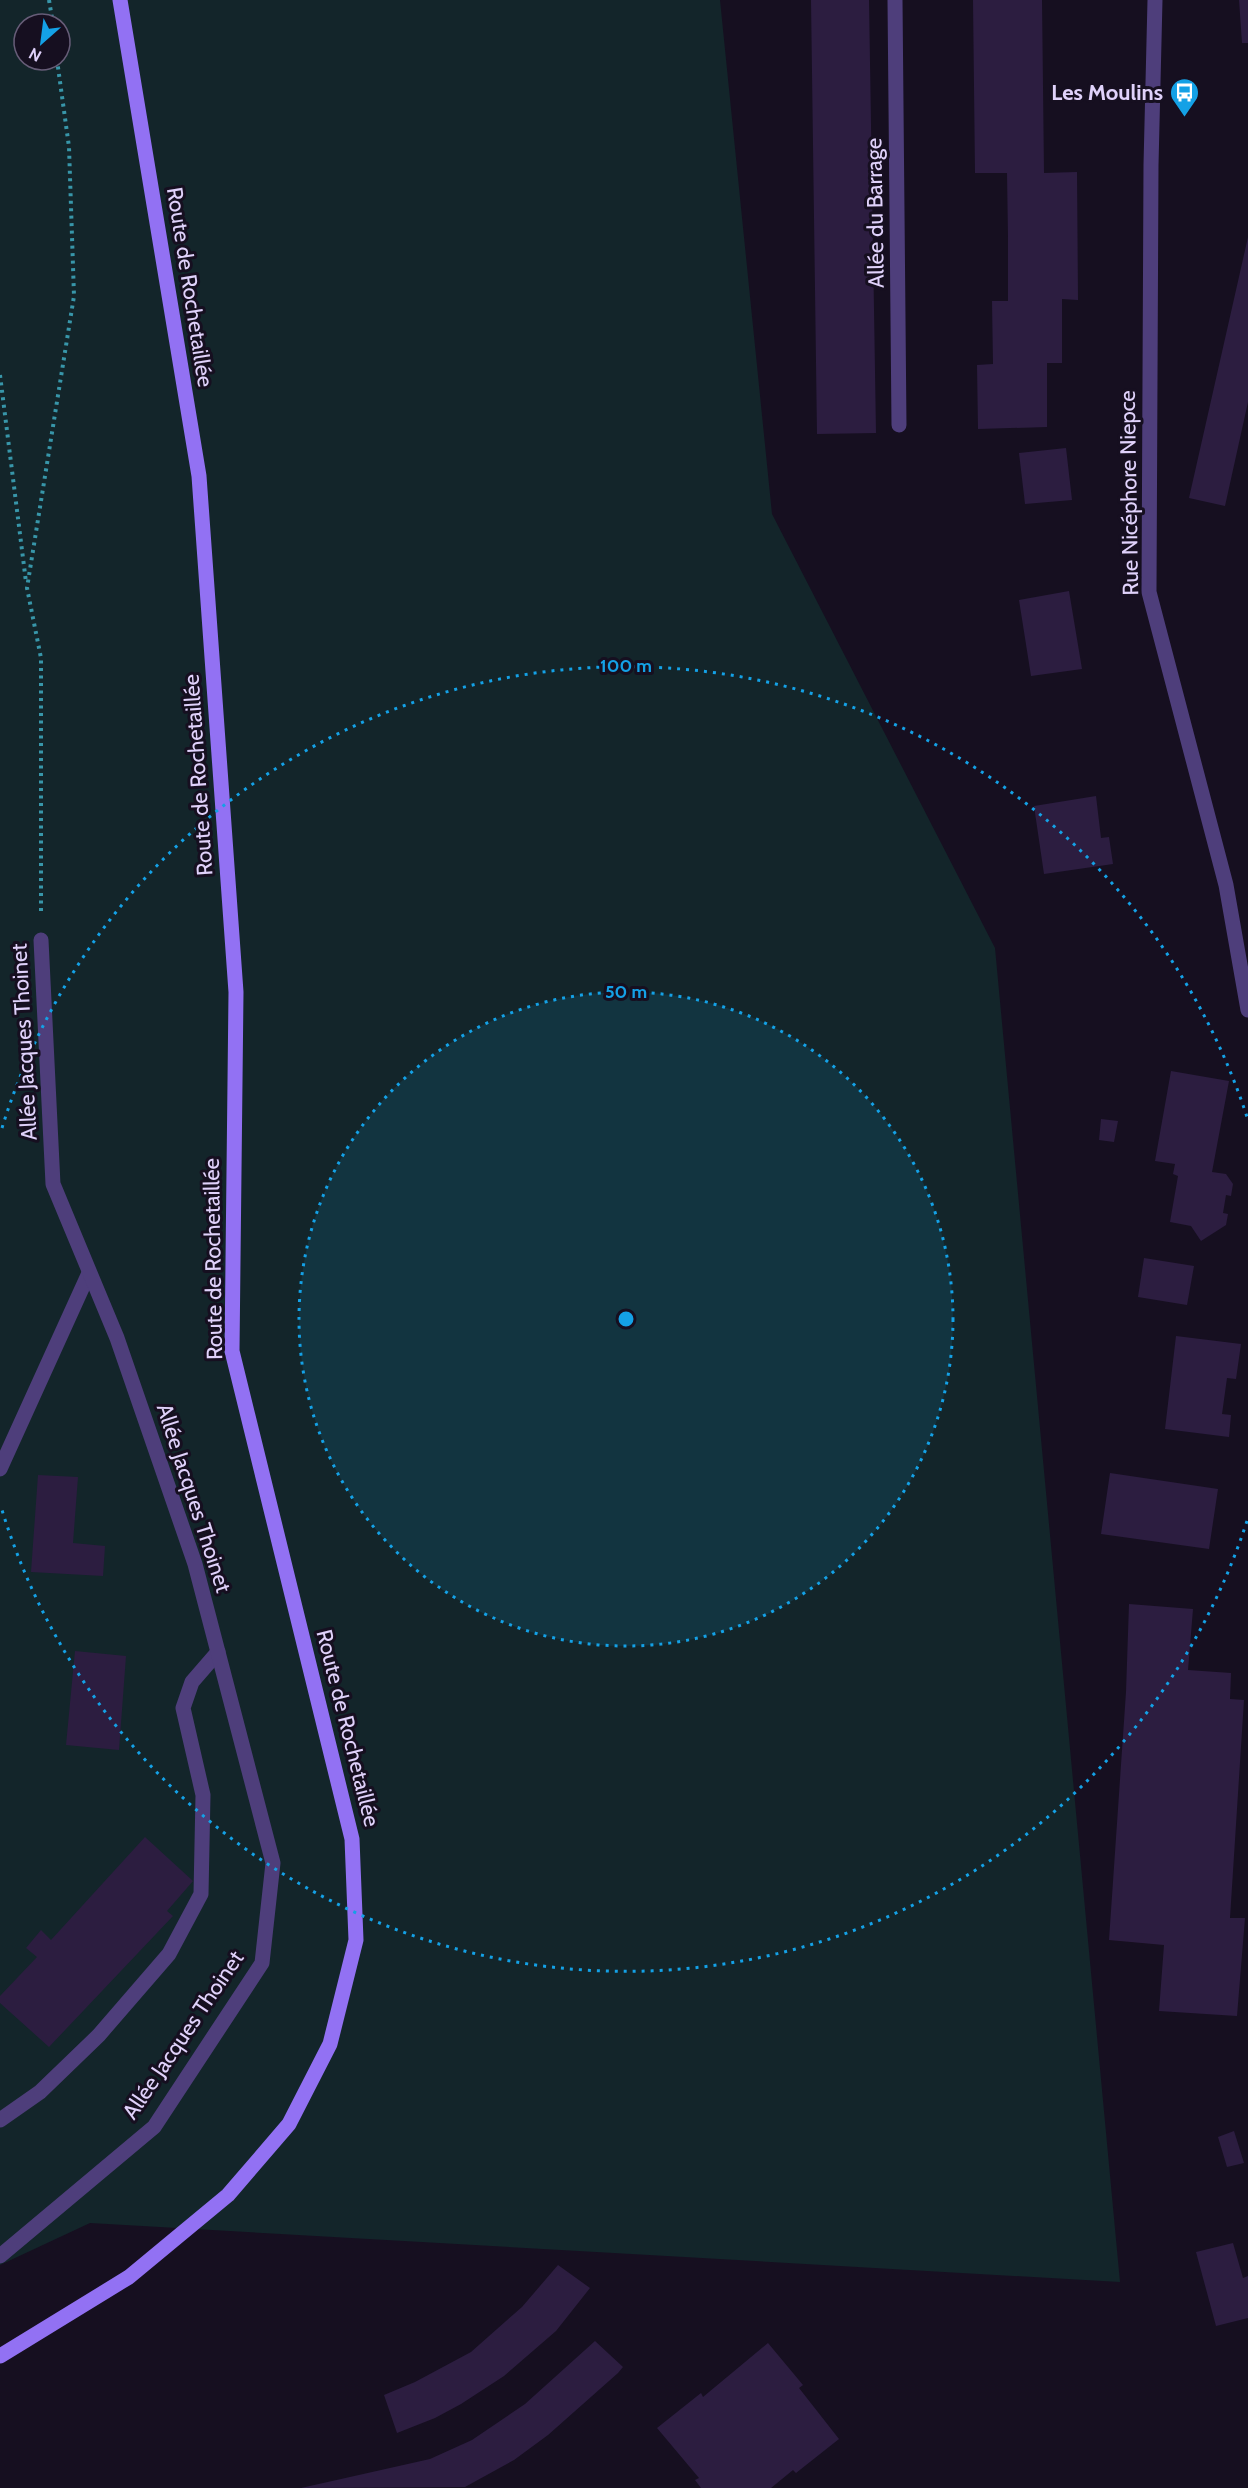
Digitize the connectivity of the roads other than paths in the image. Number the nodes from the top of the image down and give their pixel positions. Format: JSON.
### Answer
{"nodes":[{"id":1,"x":120,"y":0,"type":"edge"},
{"id":2,"x":895,"y":0,"type":"edge"},
{"id":3,"x":1155,"y":0,"type":"edge"},
{"id":4,"x":899,"y":425,"type":"dead end"},
{"id":5,"x":41,"y":940,"type":"road end"},
{"id":6,"x":1248,"y":1010,"type":"edge"},
{"id":7,"x":89,"y":1273,"type":"junction"},
{"id":8,"x":0,"y":1469,"type":"edge"},
{"id":9,"x":218,"y":1652,"type":"junction"},
{"id":10,"x":0,"y":2120,"type":"edge"},
{"id":11,"x":0,"y":2256,"type":"edge"},
{"id":12,"x":0,"y":2356,"type":"edge"}],
"edges":[{"from":1,"to":12,"type":"main road","name":"Route de Rochetaillée"},
{"from":2,"to":4,"type":"street","name":"Allée du Barrage"},
{"from":3,"to":6,"type":"street","name":"Rue Nicéphore Niepce"},
{"from":5,"to":7,"type":"street","name":"Allée Jacques Thoinet"},
{"from":7,"to":8,"type":"street"},
{"from":7,"to":9,"type":"street","name":"Allée Jacques Thoinet"},
{"from":9,"to":10,"type":"street"},
{"from":9,"to":11,"type":"street","name":"Allée Jacques Thoinet"}]}
